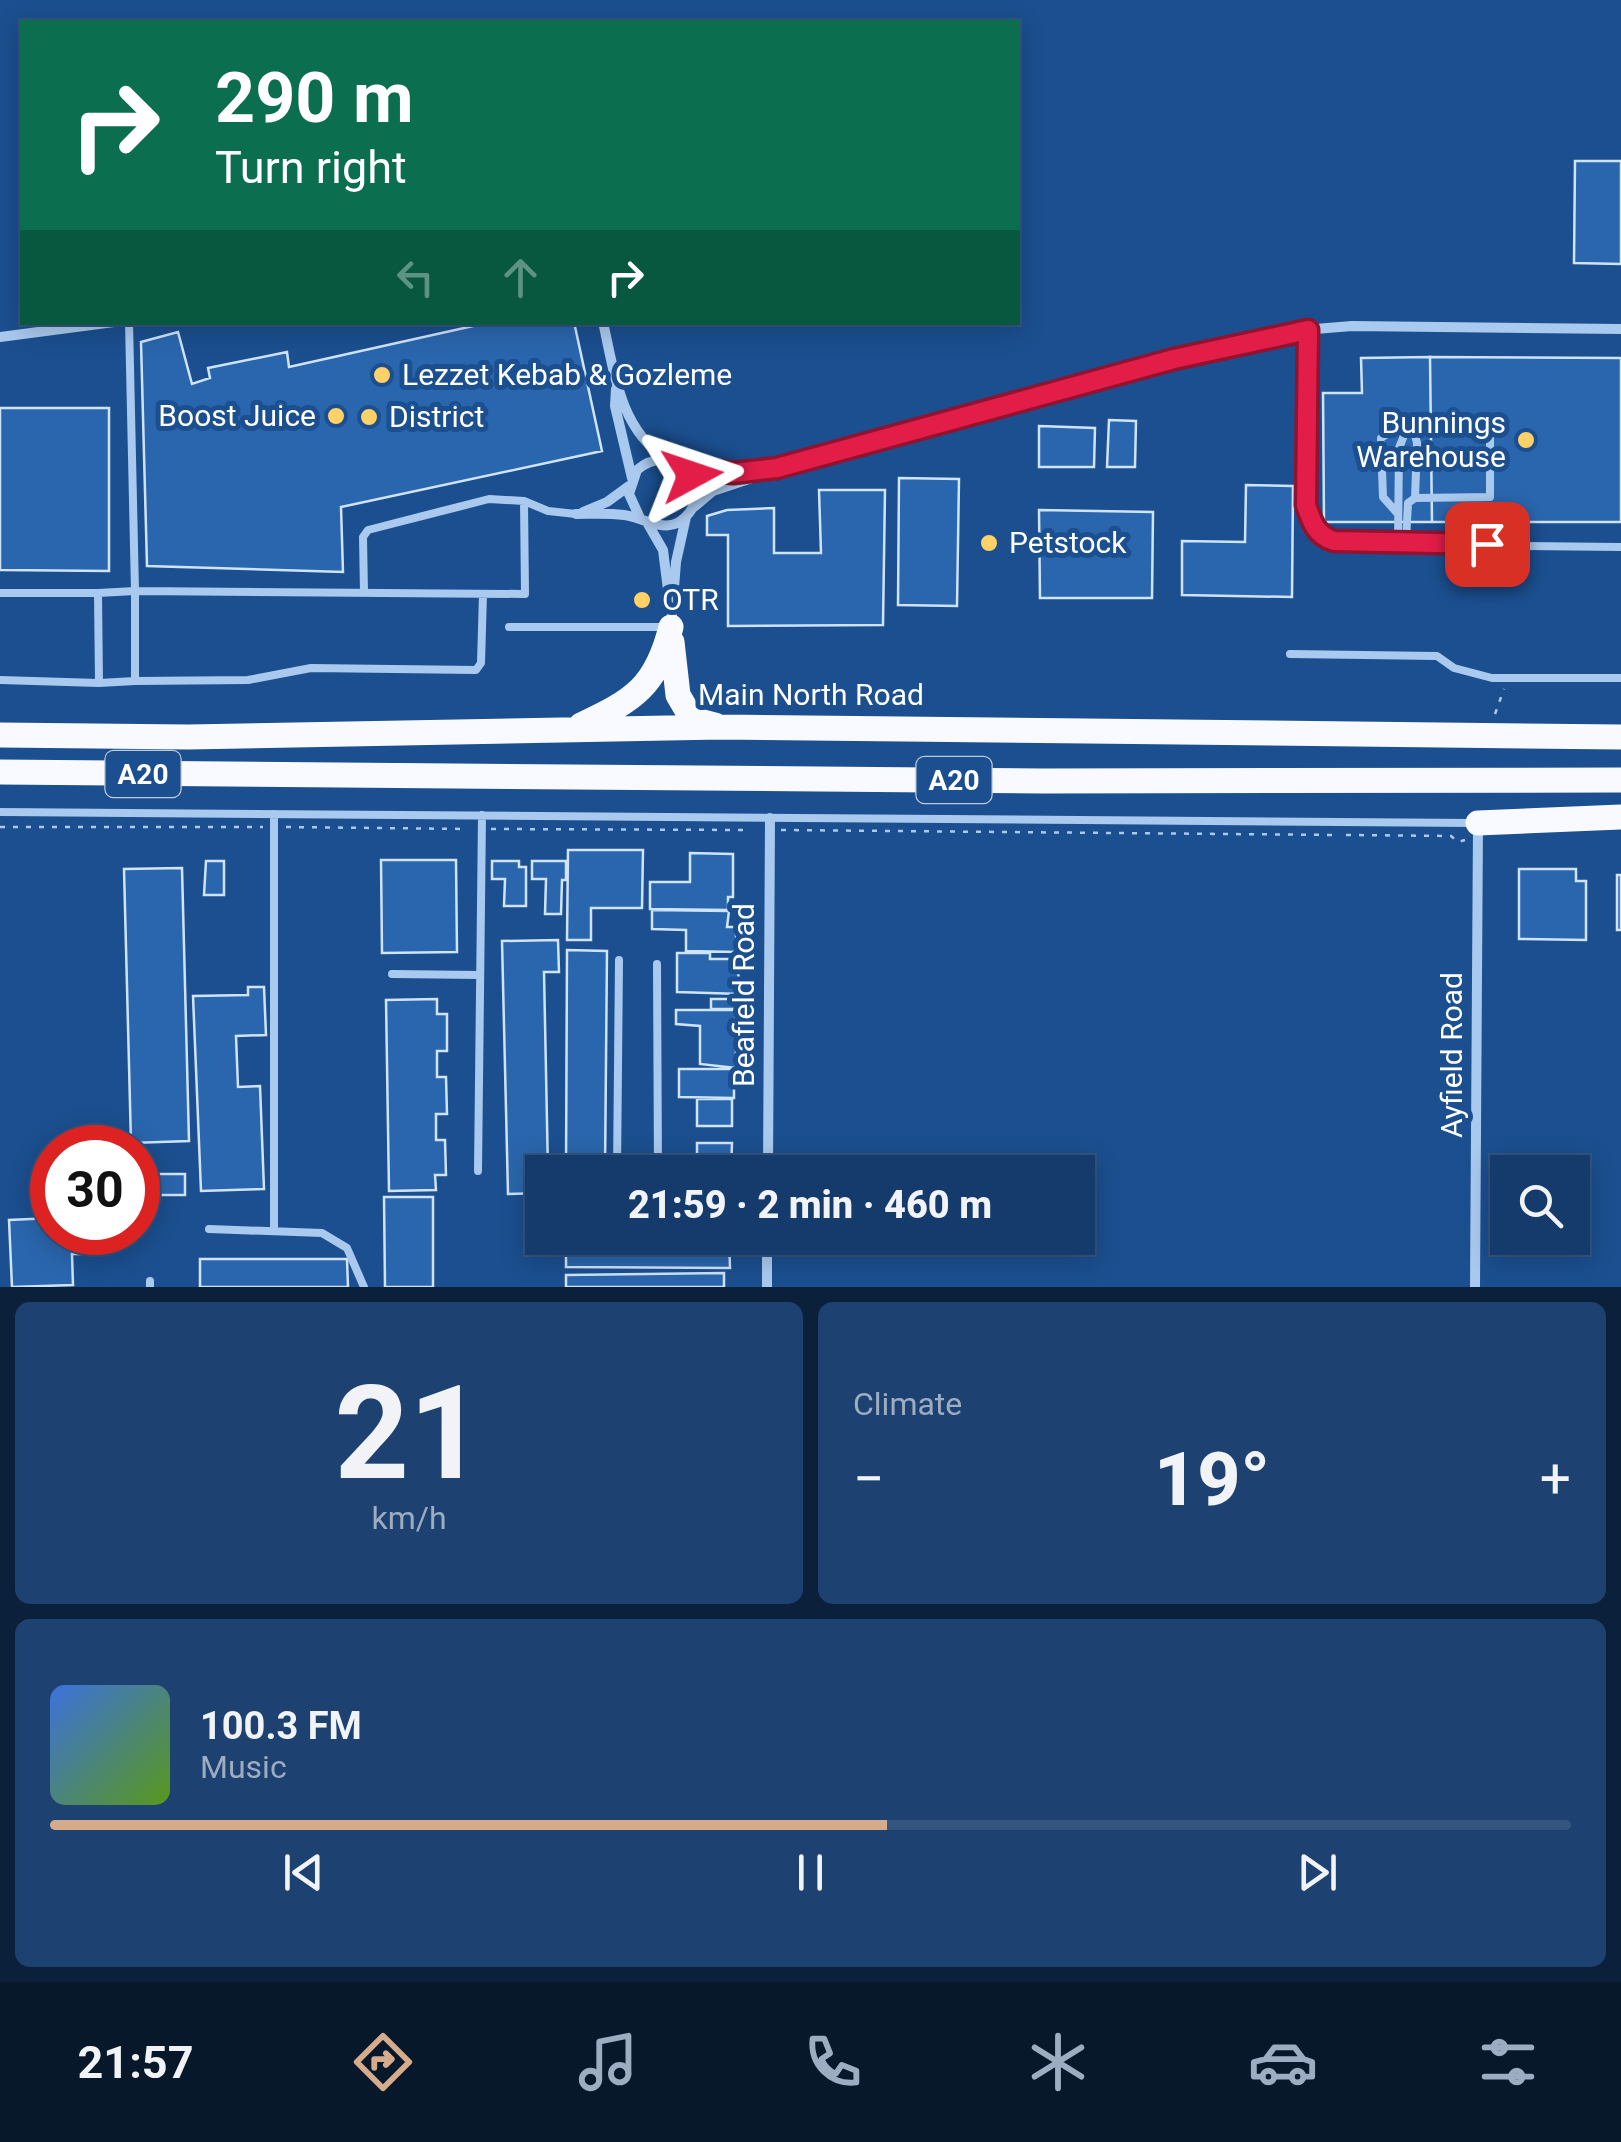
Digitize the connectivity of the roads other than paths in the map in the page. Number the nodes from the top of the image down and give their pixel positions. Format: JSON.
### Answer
{"nodes":[{"id":1,"x":93,"y":325,"type":"edge"},
{"id":2,"x":130,"y":325,"type":"edge"},
{"id":3,"x":605,"y":325,"type":"edge"},
{"id":4,"x":1621,"y":329,"type":"edge"},
{"id":5,"x":1308,"y":330,"type":"junction"},
{"id":6,"x":0,"y":338,"type":"edge"},
{"id":7,"x":616,"y":382,"type":"junction"},
{"id":8,"x":1411,"y":431,"type":"junction"},
{"id":9,"x":669,"y":460,"type":"junction"},
{"id":10,"x":686,"y":468,"type":"junction"},
{"id":11,"x":777,"y":468,"type":"junction"},
{"id":12,"x":631,"y":482,"type":"junction"},
{"id":13,"x":1415,"y":498,"type":"junction"},
{"id":14,"x":524,"y":501,"type":"junction"},
{"id":15,"x":689,"y":513,"type":"junction"},
{"id":16,"x":576,"y":514,"type":"junction"},
{"id":17,"x":1398,"y":514,"type":"junction"},
{"id":18,"x":644,"y":520,"type":"junction"},
{"id":19,"x":1402,"y":541,"type":"junction"},
{"id":20,"x":1621,"y":547,"type":"edge"},
{"id":21,"x":135,"y":591,"type":"junction"},
{"id":22,"x":0,"y":593,"type":"edge"},
{"id":23,"x":98,"y":593,"type":"junction"},
{"id":24,"x":364,"y":593,"type":"junction"},
{"id":25,"x":484,"y":594,"type":"junction"},
{"id":26,"x":671,"y":623,"type":"junction"},
{"id":27,"x":509,"y":627,"type":"dead end"},
{"id":28,"x":1290,"y":654,"type":"dead end"},
{"id":29,"x":1621,"y":678,"type":"edge"},
{"id":30,"x":0,"y":680,"type":"edge"},
{"id":31,"x":135,"y":681,"type":"junction"},
{"id":32,"x":99,"y":682,"type":"junction"},
{"id":33,"x":721,"y":727,"type":"junction"},
{"id":34,"x":572,"y":729,"type":"junction"},
{"id":35,"x":0,"y":736,"type":"edge"},
{"id":36,"x":1621,"y":737,"type":"edge"},
{"id":37,"x":0,"y":772,"type":"edge"},
{"id":38,"x":1621,"y":780,"type":"edge"},
{"id":39,"x":0,"y":812,"type":"edge"},
{"id":40,"x":274,"y":814,"type":"junction"},
{"id":41,"x":482,"y":816,"type":"junction"},
{"id":42,"x":1621,"y":817,"type":"edge"},
{"id":43,"x":770,"y":824,"type":"junction"},
{"id":44,"x":1478,"y":832,"type":"junction"},
{"id":45,"x":619,"y":960,"type":"dead end"},
{"id":46,"x":657,"y":964,"type":"dead end"},
{"id":47,"x":392,"y":974,"type":"dead end"},
{"id":48,"x":480,"y":974,"type":"junction"},
{"id":49,"x":617,"y":1155,"type":"edge"},
{"id":50,"x":658,"y":1155,"type":"edge"},
{"id":51,"x":768,"y":1155,"type":"edge"},
{"id":52,"x":478,"y":1170,"type":"dead end"},
{"id":53,"x":209,"y":1229,"type":"dead end"},
{"id":54,"x":274,"y":1230,"type":"junction"},
{"id":55,"x":768,"y":1255,"type":"edge"},
{"id":56,"x":364,"y":1287,"type":"edge"},
{"id":57,"x":767,"y":1287,"type":"edge"},
{"id":58,"x":1475,"y":1287,"type":"edge"}],
"edges":[{"from":1,"to":6,"type":"street"},
{"from":2,"to":21,"type":"lane"},
{"from":3,"to":7,"type":"street"},
{"from":4,"to":5,"type":"street"},
{"from":5,"to":11,"type":"street"},
{"from":5,"to":19,"type":"lane"},
{"from":7,"to":9,"type":"street"},
{"from":7,"to":12,"type":"street"},
{"from":8,"to":13,"type":"lane"},
{"from":8,"to":13,"type":"lane"},
{"from":8,"to":17,"type":"lane"},
{"from":8,"to":17,"type":"lane"},
{"from":9,"to":10,"type":"street"},
{"from":9,"to":12,"type":"street"},
{"from":10,"to":11,"type":"street"},
{"from":10,"to":15,"type":"street"},
{"from":11,"to":15,"type":"street"},
{"from":12,"to":16,"type":"street"},
{"from":12,"to":18,"type":"street"},
{"from":13,"to":19,"type":"lane"},
{"from":14,"to":16,"type":"lane"},
{"from":14,"to":24,"type":"lane"},
{"from":14,"to":25,"type":"lane"},
{"from":15,"to":18,"type":"street"},
{"from":15,"to":26,"type":"street"},
{"from":16,"to":18,"type":"street"},
{"from":17,"to":19,"type":"lane"},
{"from":18,"to":26,"type":"street"},
{"from":19,"to":20,"type":"lane"},
{"from":21,"to":23,"type":"lane"},
{"from":21,"to":24,"type":"lane"},
{"from":21,"to":31,"type":"lane"},
{"from":22,"to":23,"type":"lane"},
{"from":23,"to":32,"type":"lane"},
{"from":24,"to":25,"type":"lane"},
{"from":25,"to":31,"type":"lane"},
{"from":26,"to":27,"type":"lane"},
{"from":26,"to":33,"type":"highway"},
{"from":26,"to":34,"type":"highway"},
{"from":28,"to":29,"type":"lane"},
{"from":30,"to":32,"type":"lane"},
{"from":31,"to":32,"type":"lane"},
{"from":33,"to":34,"type":"highway","name":"Main North Road","number":"A20"},
{"from":33,"to":36,"type":"highway","name":"Main North Road","number":"A20"},
{"from":34,"to":35,"type":"highway","name":"Main North Road","number":"A20"},
{"from":37,"to":38,"type":"highway","number":"A20"},
{"from":39,"to":40,"type":"lane"},
{"from":40,"to":41,"type":"lane"},
{"from":40,"to":54,"type":"lane"},
{"from":41,"to":43,"type":"lane"},
{"from":41,"to":48,"type":"lane"},
{"from":42,"to":44,"type":"highway"},
{"from":43,"to":44,"type":"lane"},
{"from":43,"to":51,"type":"street","name":"Beafield Road"},
{"from":44,"to":58,"type":"street","name":"Ayfield Road"},
{"from":45,"to":49,"type":"lane"},
{"from":46,"to":50,"type":"lane"},
{"from":47,"to":48,"type":"lane"},
{"from":48,"to":52,"type":"lane"},
{"from":53,"to":54,"type":"lane"},
{"from":54,"to":56,"type":"lane"},
{"from":55,"to":57,"type":"street"}]}
